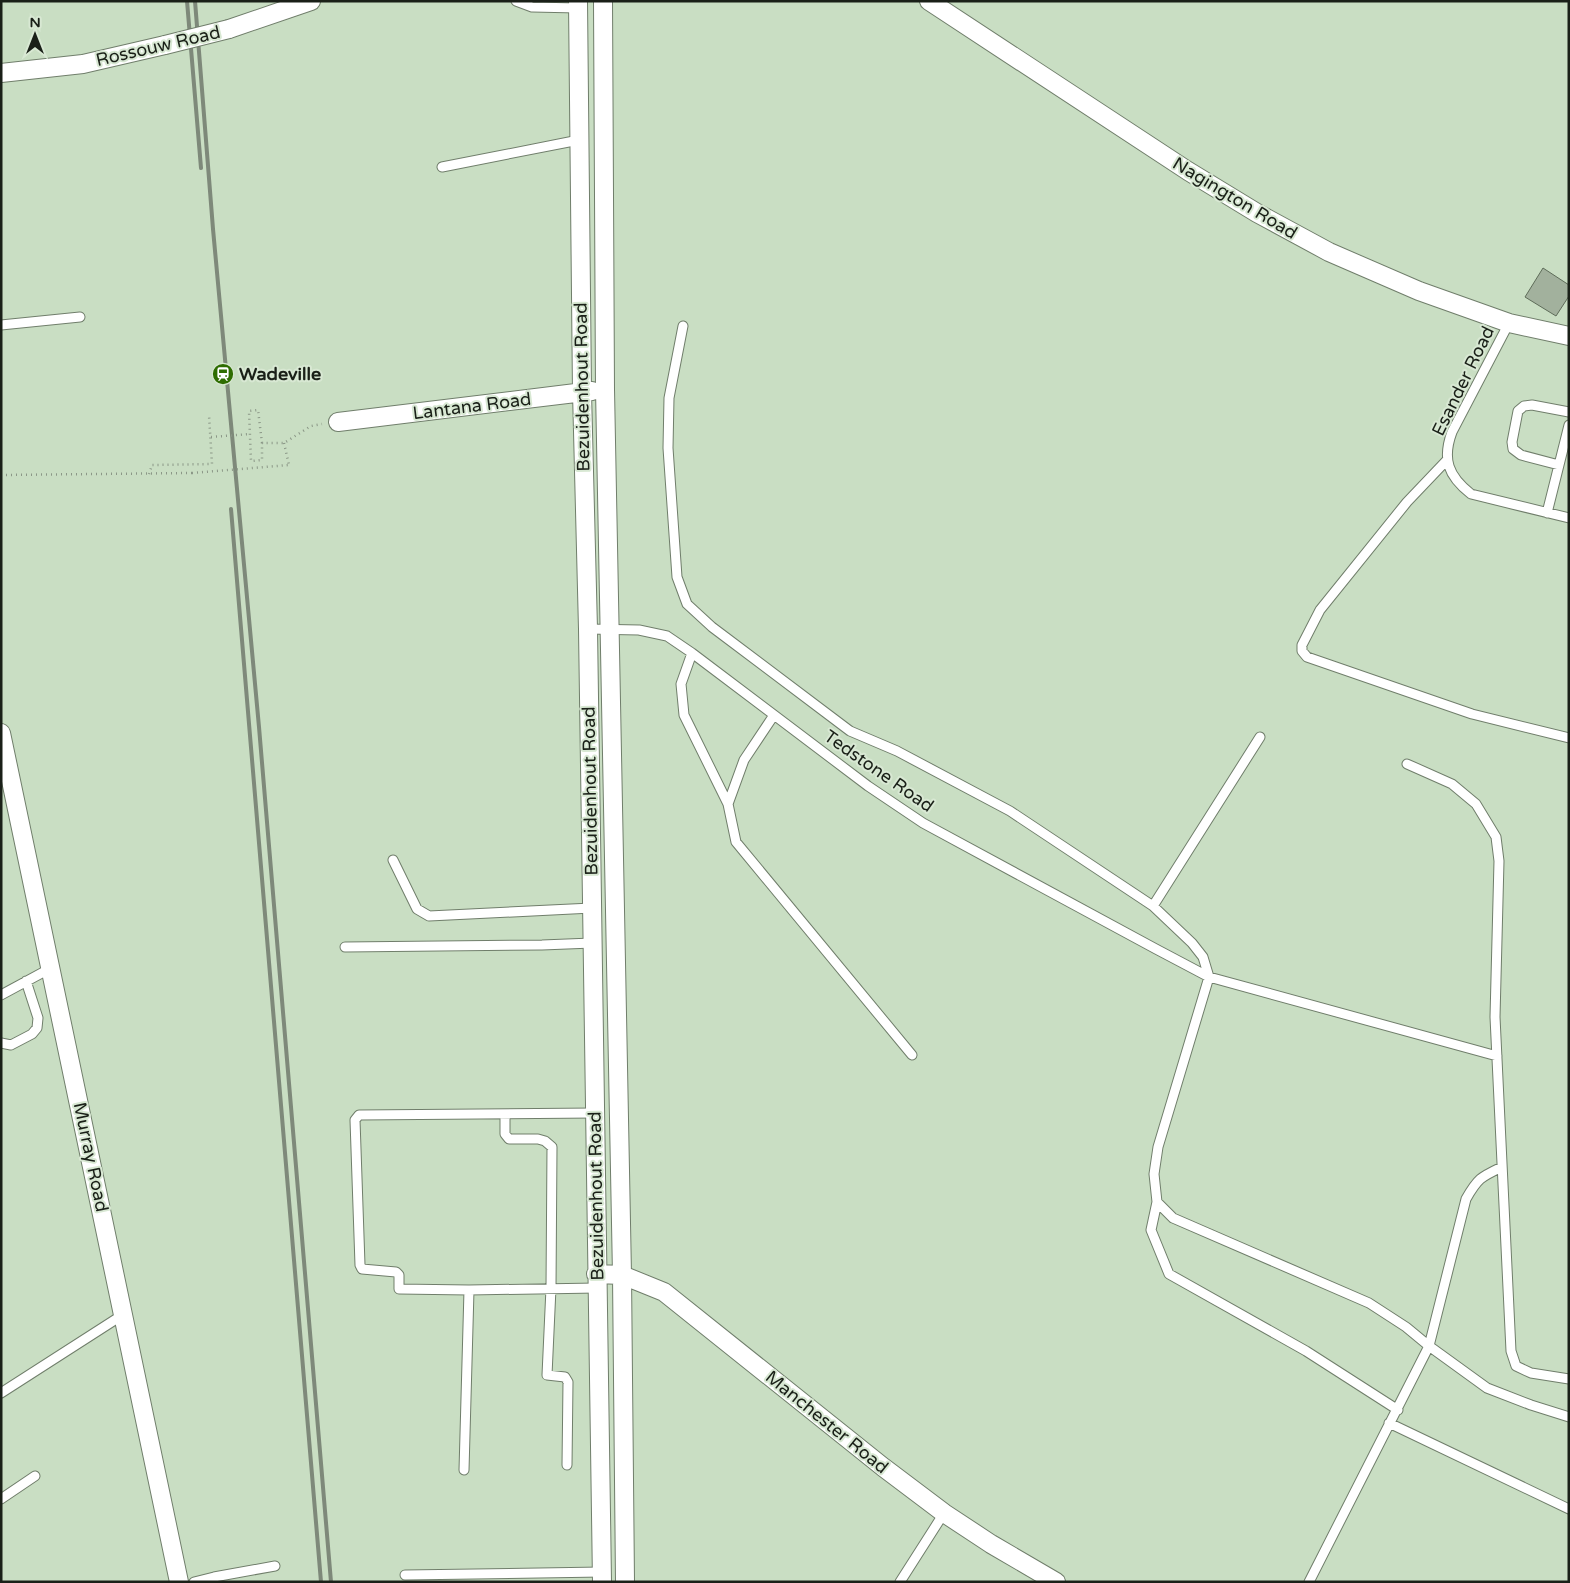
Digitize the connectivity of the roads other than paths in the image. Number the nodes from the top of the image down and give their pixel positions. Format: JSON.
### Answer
{"nodes":[{"id":1,"x":311,"y":1,"type":"edge"},
{"id":2,"x":516,"y":1,"type":"edge"},
{"id":3,"x":603,"y":1,"type":"edge"},
{"id":4,"x":929,"y":1,"type":"edge"},
{"id":5,"x":578,"y":4,"type":"edge"},
{"id":6,"x":1,"y":73,"type":"edge"},
{"id":7,"x":604,"y":138,"type":"junction"},
{"id":8,"x":579,"y":140,"type":"junction"},
{"id":9,"x":442,"y":167,"type":"dead end"},
{"id":10,"x":80,"y":317,"type":"dead end"},
{"id":11,"x":1509,"y":323,"type":"junction"},
{"id":12,"x":1,"y":325,"type":"edge"},
{"id":13,"x":683,"y":326,"type":"dead end"},
{"id":14,"x":1569,"y":336,"type":"edge"},
{"id":15,"x":605,"y":389,"type":"junction"},
{"id":16,"x":582,"y":392,"type":"junction"},
{"id":17,"x":1569,"y":412,"type":"edge"},
{"id":18,"x":338,"y":422,"type":"road end"},
{"id":19,"x":1569,"y":425,"type":"edge"},
{"id":20,"x":1447,"y":460,"type":"junction"},
{"id":21,"x":1559,"y":465,"type":"junction"},
{"id":22,"x":1547,"y":513,"type":"junction"},
{"id":23,"x":1569,"y":518,"type":"edge"},
{"id":24,"x":609,"y":563,"type":"junction"},
{"id":25,"x":586,"y":564,"type":"junction"},
{"id":26,"x":588,"y":629,"type":"junction"},
{"id":27,"x":610,"y":630,"type":"junction"},
{"id":28,"x":692,"y":653,"type":"junction"},
{"id":29,"x":774,"y":715,"type":"junction"},
{"id":30,"x":1,"y":733,"type":"edge"},
{"id":31,"x":1260,"y":736,"type":"dead end"},
{"id":32,"x":1569,"y":738,"type":"edge"},
{"id":33,"x":1407,"y":764,"type":"dead end"},
{"id":34,"x":728,"y":804,"type":"junction"},
{"id":35,"x":393,"y":860,"type":"dead end"},
{"id":36,"x":614,"y":901,"type":"junction"},
{"id":37,"x":592,"y":904,"type":"junction"},
{"id":38,"x":1153,"y":906,"type":"junction"},
{"id":39,"x":592,"y":943,"type":"junction"},
{"id":40,"x":345,"y":947,"type":"dead end"},
{"id":41,"x":51,"y":968,"type":"junction"},
{"id":42,"x":1209,"y":977,"type":"junction"},
{"id":43,"x":26,"y":981,"type":"junction"},
{"id":44,"x":1,"y":995,"type":"edge"},
{"id":45,"x":1,"y":1043,"type":"edge"},
{"id":46,"x":912,"y":1055,"type":"dead end"},
{"id":47,"x":1497,"y":1056,"type":"junction"},
{"id":48,"x":618,"y":1102,"type":"junction"},
{"id":49,"x":595,"y":1108,"type":"junction"},
{"id":50,"x":505,"y":1114,"type":"junction"},
{"id":51,"x":1502,"y":1167,"type":"junction"},
{"id":52,"x":1157,"y":1202,"type":"junction"},
{"id":53,"x":622,"y":1275,"type":"junction"},
{"id":54,"x":596,"y":1281,"type":"junction"},
{"id":55,"x":551,"y":1288,"type":"junction"},
{"id":56,"x":469,"y":1290,"type":"junction"},
{"id":57,"x":124,"y":1314,"type":"junction"},
{"id":58,"x":1428,"y":1346,"type":"junction"},
{"id":59,"x":1569,"y":1379,"type":"edge"},
{"id":60,"x":1,"y":1393,"type":"edge"},
{"id":61,"x":1398,"y":1410,"type":"junction"},
{"id":62,"x":1569,"y":1417,"type":"edge"},
{"id":63,"x":1389,"y":1423,"type":"junction"},
{"id":64,"x":567,"y":1465,"type":"dead end"},
{"id":65,"x":464,"y":1470,"type":"dead end"},
{"id":66,"x":35,"y":1476,"type":"dead end"},
{"id":67,"x":1,"y":1499,"type":"edge"},
{"id":68,"x":1569,"y":1509,"type":"edge"},
{"id":69,"x":944,"y":1513,"type":"junction"},
{"id":70,"x":625,"y":1563,"type":"junction"},
{"id":71,"x":275,"y":1566,"type":"dead end"},
{"id":72,"x":602,"y":1572,"type":"edge"},
{"id":73,"x":405,"y":1575,"type":"dead end"},
{"id":74,"x":180,"y":1582,"type":"edge"},
{"id":75,"x":194,"y":1582,"type":"edge"},
{"id":76,"x":625,"y":1582,"type":"edge"},
{"id":77,"x":900,"y":1582,"type":"edge"},
{"id":78,"x":1056,"y":1582,"type":"edge"},
{"id":79,"x":1309,"y":1582,"type":"edge"}],
"edges":[{"from":1,"to":6,"type":"street","name":"Rossouw Road","bridge":true},
{"from":2,"to":5,"type":"lane"},
{"from":3,"to":7,"type":"street","name":"Bezuidenhout Road"},
{"from":4,"to":11,"type":"street","name":"Nagington Road"},
{"from":5,"to":8,"type":"street","name":"Bezuidenhout Road"},
{"from":7,"to":8,"type":"street"},
{"from":7,"to":15,"type":"street","name":"Bezuidenhout Road"},
{"from":8,"to":9,"type":"lane"},
{"from":8,"to":16,"type":"street","name":"Bezuidenhout Road"},
{"from":10,"to":12,"type":"lane"},
{"from":11,"to":14,"type":"street","name":"Nagington Road"},
{"from":11,"to":20,"type":"lane","name":"Esander Road"},
{"from":13,"to":38,"type":"lane"},
{"from":15,"to":16,"type":"street","name":"Lantana Road"},
{"from":15,"to":24,"type":"street","name":"Bezuidenhout Road"},
{"from":16,"to":18,"type":"street","name":"Lantana Road"},
{"from":16,"to":25,"type":"street","name":"Bezuidenhout Road"},
{"from":17,"to":21,"type":"lane"},
{"from":19,"to":21,"type":"lane"},
{"from":20,"to":22,"type":"lane","name":"Esander Road"},
{"from":20,"to":32,"type":"lane"},
{"from":21,"to":22,"type":"lane"},
{"from":22,"to":23,"type":"lane","name":"Esander Road"},
{"from":24,"to":25,"type":"street"},
{"from":24,"to":27,"type":"street","name":"Bezuidenhout Road"},
{"from":25,"to":26,"type":"street","name":"Bezuidenhout Road"},
{"from":26,"to":27,"type":"lane","name":"Tedstone Road"},
{"from":26,"to":37,"type":"street","name":"Bezuidenhout Road"},
{"from":27,"to":28,"type":"lane","name":"Tedstone Road"},
{"from":27,"to":36,"type":"street","name":"Bezuidenhout Road"},
{"from":28,"to":29,"type":"lane","name":"Tedstone Road"},
{"from":28,"to":34,"type":"lane"},
{"from":29,"to":34,"type":"lane"},
{"from":29,"to":42,"type":"lane","name":"Tedstone Road"},
{"from":30,"to":41,"type":"street","name":"Murray Road"},
{"from":31,"to":38,"type":"lane"},
{"from":33,"to":47,"type":"lane"},
{"from":34,"to":46,"type":"lane"},
{"from":35,"to":37,"type":"lane"},
{"from":36,"to":37,"type":"street"},
{"from":36,"to":48,"type":"street","name":"Bezuidenhout Road"},
{"from":37,"to":39,"type":"street","name":"Bezuidenhout Road"},
{"from":38,"to":42,"type":"lane"},
{"from":39,"to":40,"type":"lane"},
{"from":39,"to":49,"type":"street","name":"Bezuidenhout Road"},
{"from":41,"to":43,"type":"lane"},
{"from":41,"to":57,"type":"street","name":"Murray Road"},
{"from":42,"to":47,"type":"lane","name":"Tedstone Road"},
{"from":42,"to":52,"type":"lane"},
{"from":43,"to":44,"type":"lane"},
{"from":43,"to":45,"type":"lane"},
{"from":47,"to":51,"type":"lane"},
{"from":48,"to":49,"type":"street"},
{"from":48,"to":53,"type":"street","name":"Bezuidenhout Road"},
{"from":49,"to":50,"type":"lane"},
{"from":49,"to":54,"type":"street","name":"Bezuidenhout Road"},
{"from":50,"to":55,"type":"lane"},
{"from":50,"to":56,"type":"lane"},
{"from":51,"to":58,"type":"lane"},
{"from":51,"to":59,"type":"lane"},
{"from":52,"to":58,"type":"lane"},
{"from":52,"to":61,"type":"lane"},
{"from":53,"to":54,"type":"street","name":"Manchester Road"},
{"from":53,"to":69,"type":"street","name":"Manchester Road"},
{"from":53,"to":70,"type":"street","name":"Bezuidenhout Road"},
{"from":54,"to":55,"type":"lane"},
{"from":54,"to":72,"type":"street","name":"Bezuidenhout Road"},
{"from":55,"to":56,"type":"lane"},
{"from":55,"to":64,"type":"lane"},
{"from":56,"to":65,"type":"lane"},
{"from":57,"to":60,"type":"lane"},
{"from":57,"to":74,"type":"street","name":"Murray Road"},
{"from":58,"to":61,"type":"lane"},
{"from":58,"to":62,"type":"lane"},
{"from":61,"to":63,"type":"lane"},
{"from":63,"to":68,"type":"lane"},
{"from":63,"to":79,"type":"lane"},
{"from":66,"to":67,"type":"lane"},
{"from":69,"to":77,"type":"lane"},
{"from":69,"to":78,"type":"street","name":"Manchester Road"},
{"from":70,"to":72,"type":"street"},
{"from":70,"to":76,"type":"street","name":"Bezuidenhout Road"},
{"from":71,"to":75,"type":"lane"},
{"from":72,"to":73,"type":"lane"}]}
